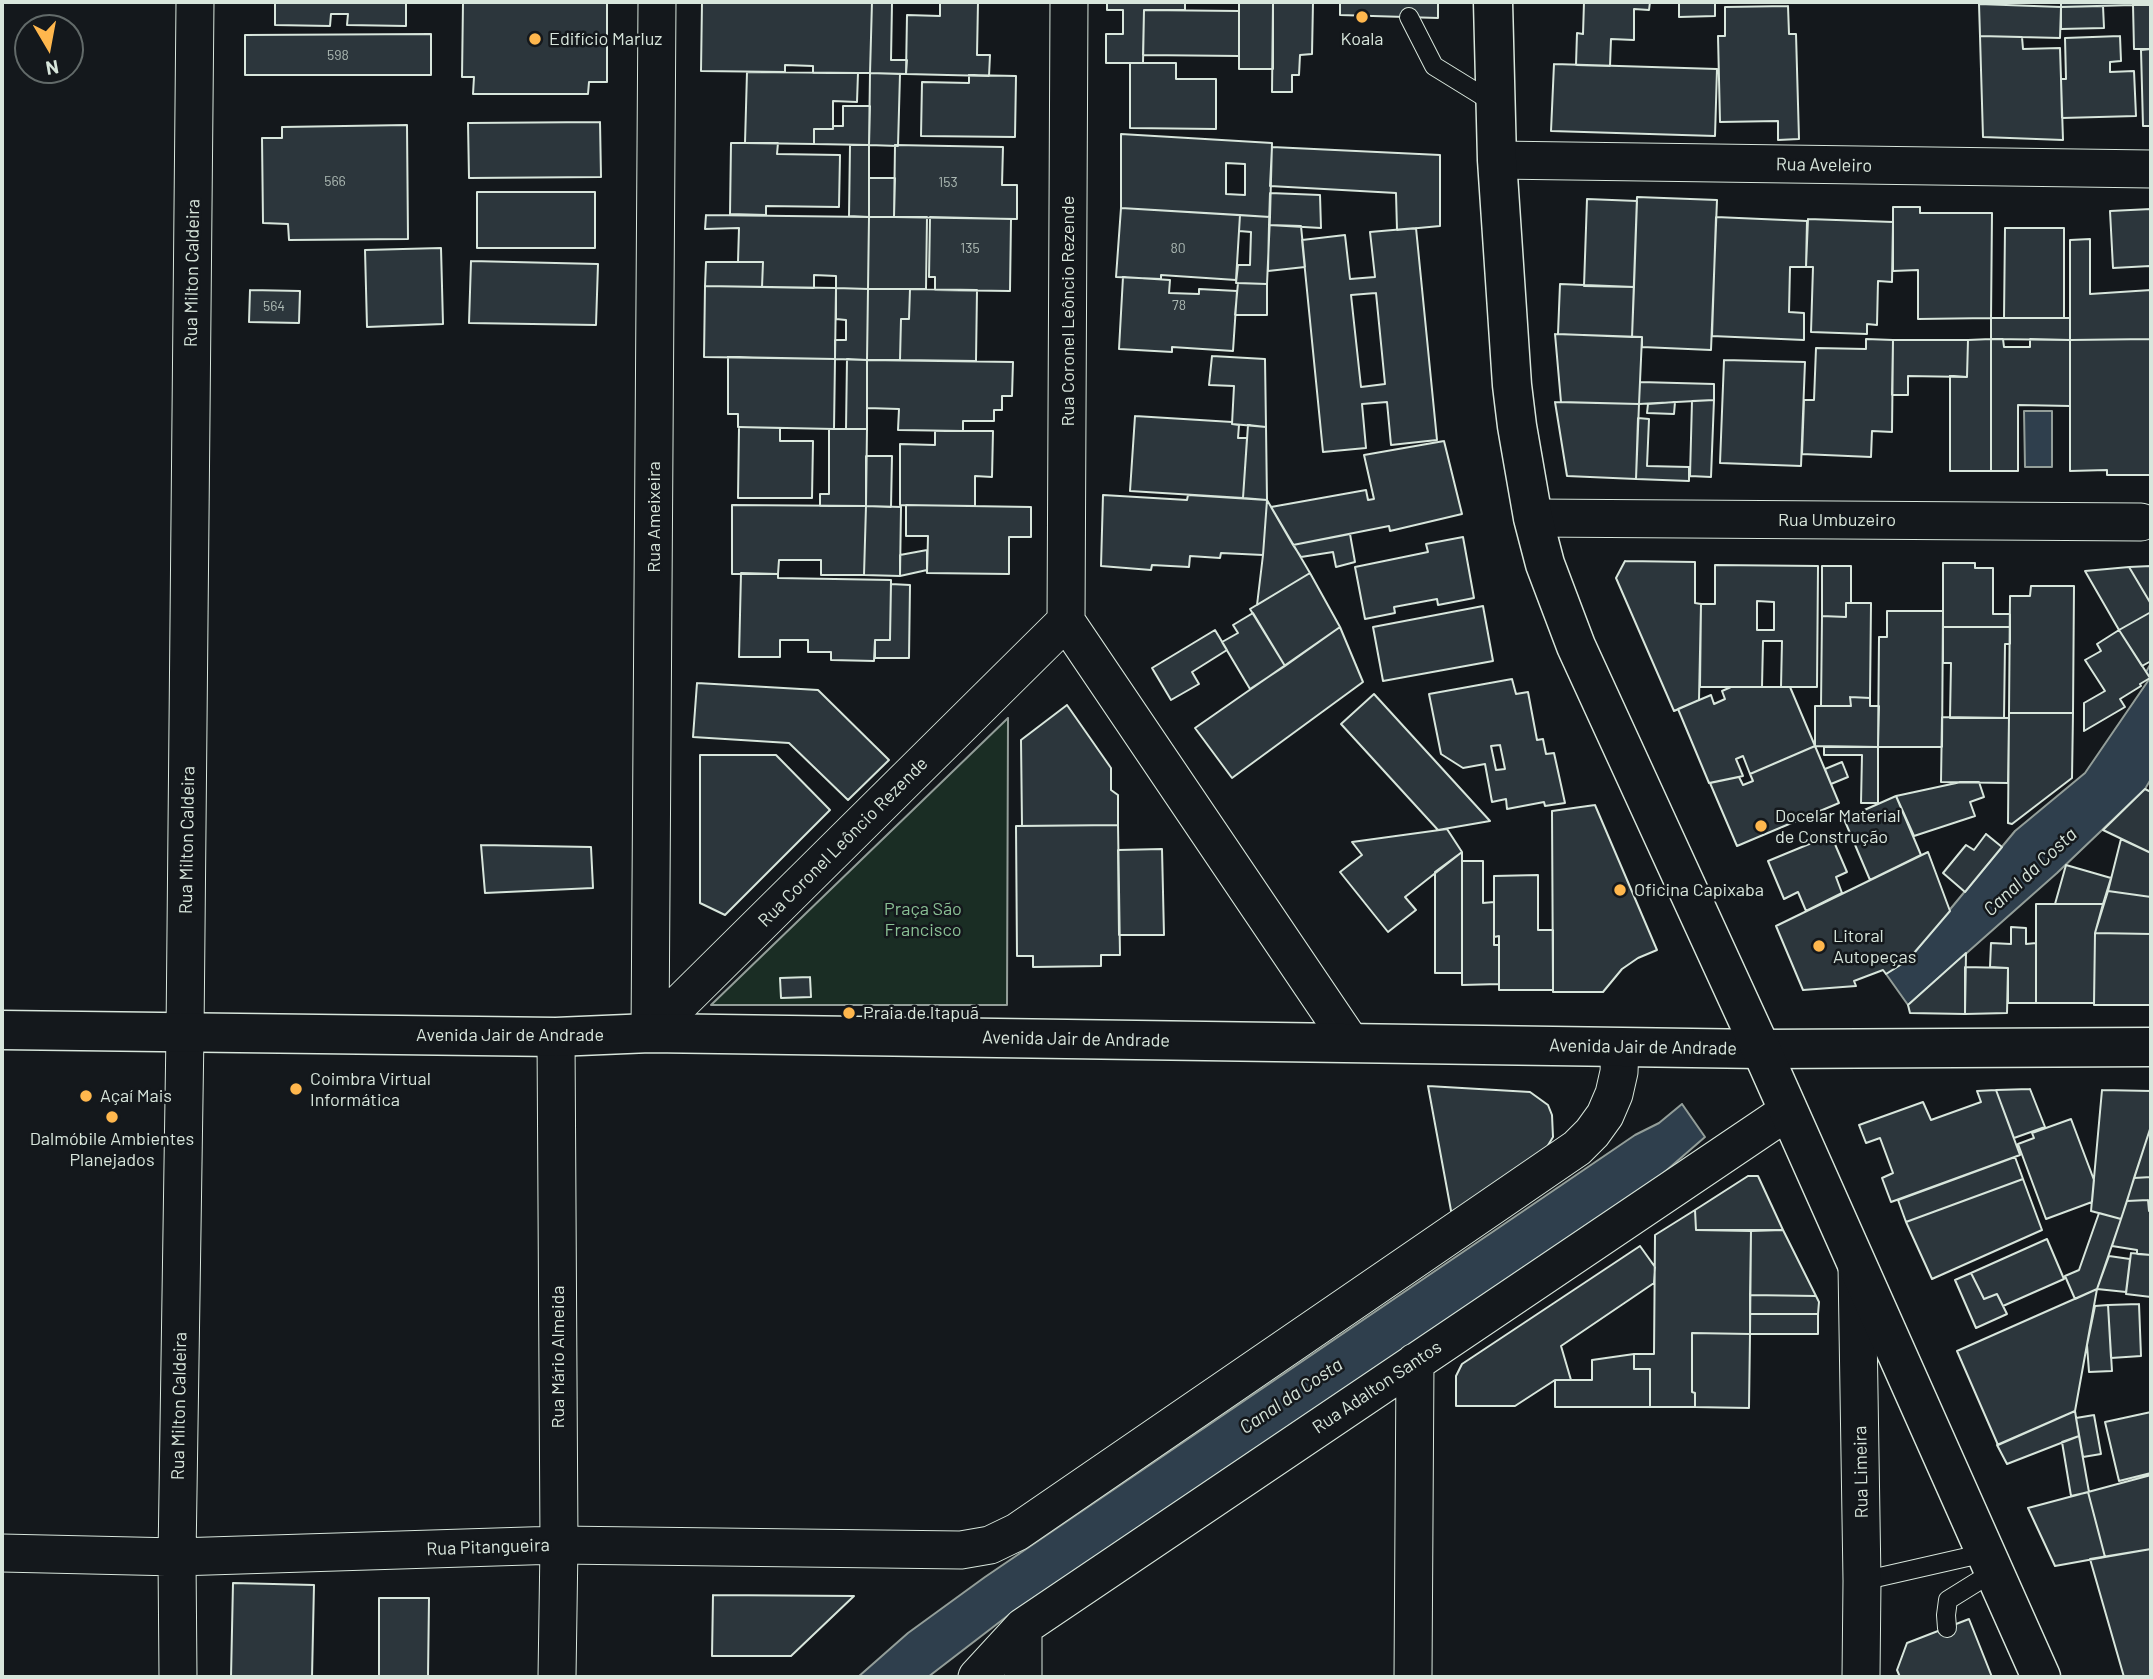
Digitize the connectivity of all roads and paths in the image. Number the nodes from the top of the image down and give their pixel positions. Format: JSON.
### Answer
{"nodes":[{"id":1,"x":195,"y":2,"type":"edge"},
{"id":2,"x":657,"y":2,"type":"edge"},
{"id":3,"x":1069,"y":2,"type":"edge"},
{"id":4,"x":1493,"y":2,"type":"edge"},
{"id":5,"x":1409,"y":17,"type":"dead end"},
{"id":6,"x":1494,"y":104,"type":"junction"},
{"id":7,"x":1497,"y":160,"type":"junction"},
{"id":8,"x":2151,"y":169,"type":"edge"},
{"id":9,"x":1533,"y":518,"type":"junction"},
{"id":10,"x":2141,"y":522,"type":"dead end"},
{"id":11,"x":1066,"y":621,"type":"junction"},
{"id":12,"x":2,"y":1030,"type":"edge"},
{"id":13,"x":185,"y":1033,"type":"junction"},
{"id":14,"x":650,"y":1033,"type":"junction"},
{"id":15,"x":556,"y":1038,"type":"junction"},
{"id":16,"x":1352,"y":1043,"type":"junction"},
{"id":17,"x":1620,"y":1047,"type":"junction"},
{"id":18,"x":2151,"y":1047,"type":"edge"},
{"id":19,"x":1761,"y":1049,"type":"junction"},
{"id":20,"x":1788,"y":1111,"type":"junction"},
{"id":21,"x":1857,"y":1266,"type":"junction"},
{"id":22,"x":1415,"y":1362,"type":"junction"},
{"id":23,"x":559,"y":1545,"type":"junction"},
{"id":24,"x":2,"y":1553,"type":"edge"},
{"id":25,"x":177,"y":1558,"type":"junction"},
{"id":26,"x":1989,"y":1563,"type":"junction"},
{"id":27,"x":1862,"y":1581,"type":"junction"},
{"id":28,"x":1023,"y":1627,"type":"junction"},
{"id":29,"x":1947,"y":1628,"type":"dead end"},
{"id":30,"x":178,"y":1677,"type":"edge"},
{"id":31,"x":557,"y":1677,"type":"edge"},
{"id":32,"x":977,"y":1677,"type":"edge"},
{"id":33,"x":1023,"y":1677,"type":"edge"},
{"id":34,"x":1413,"y":1677,"type":"edge"},
{"id":35,"x":1861,"y":1677,"type":"edge"},
{"id":36,"x":2040,"y":1677,"type":"edge"}],
"edges":[{"from":1,"to":13,"type":"street","name":"Rua Milton Caldeira"},
{"from":2,"to":14,"type":"street","name":"Rua Ameixeira"},
{"from":3,"to":11,"type":"street","name":"Rua Coronel Leôncio Rezende"},
{"from":4,"to":6,"type":"main road"},
{"from":5,"to":6,"type":"lane"},
{"from":6,"to":7,"type":"main road"},
{"from":7,"to":8,"type":"street","name":"Rua Aveleiro"},
{"from":7,"to":9,"type":"main road"},
{"from":9,"to":10,"type":"street","name":"Rua Umbuzeiro"},
{"from":9,"to":19,"type":"main road"},
{"from":11,"to":14,"type":"street","name":"Rua Coronel Leôncio Rezende"},
{"from":11,"to":16,"type":"street"},
{"from":12,"to":13,"type":"main road","name":"Avenida Jair de Andrade"},
{"from":13,"to":15,"type":"main road","name":"Avenida Jair de Andrade"},
{"from":13,"to":25,"type":"street","name":"Rua Milton Caldeira"},
{"from":14,"to":15,"type":"main road","name":"Avenida Jair de Andrade"},
{"from":14,"to":16,"type":"main road","name":"Avenida Jair de Andrade"},
{"from":15,"to":23,"type":"street","name":"Rua Mário Almeida"},
{"from":16,"to":17,"type":"main road","name":"Avenida Jair de Andrade"},
{"from":17,"to":19,"type":"main road","name":"Avenida Jair de Andrade"},
{"from":17,"to":23,"type":"street","name":"Rua Pitangueira"},
{"from":18,"to":19,"type":"main road","name":"Avenida Jair de Andrade"},
{"from":19,"to":20,"type":"main road"},
{"from":20,"to":21,"type":"main road"},
{"from":20,"to":22,"type":"street","name":"Rua Adalton Santos"},
{"from":21,"to":26,"type":"main road"},
{"from":21,"to":27,"type":"street","name":"Rua Limeira"},
{"from":22,"to":28,"type":"street","name":"Rua Adalton Santos"},
{"from":22,"to":34,"type":"street"},
{"from":23,"to":25,"type":"street","name":"Rua Pitangueira"},
{"from":23,"to":31,"type":"street","name":"Rua Mário Almeida"},
{"from":24,"to":25,"type":"street","name":"Rua Pitangueira"},
{"from":25,"to":30,"type":"street","name":"Rua Milton Caldeira"},
{"from":26,"to":27,"type":"lane"},
{"from":26,"to":29,"type":"lane"},
{"from":26,"to":36,"type":"main road"},
{"from":27,"to":35,"type":"street","name":"Rua Limeira"},
{"from":28,"to":32,"type":"street","name":"Rua Adalton Santos"},
{"from":28,"to":33,"type":"street"}]}
